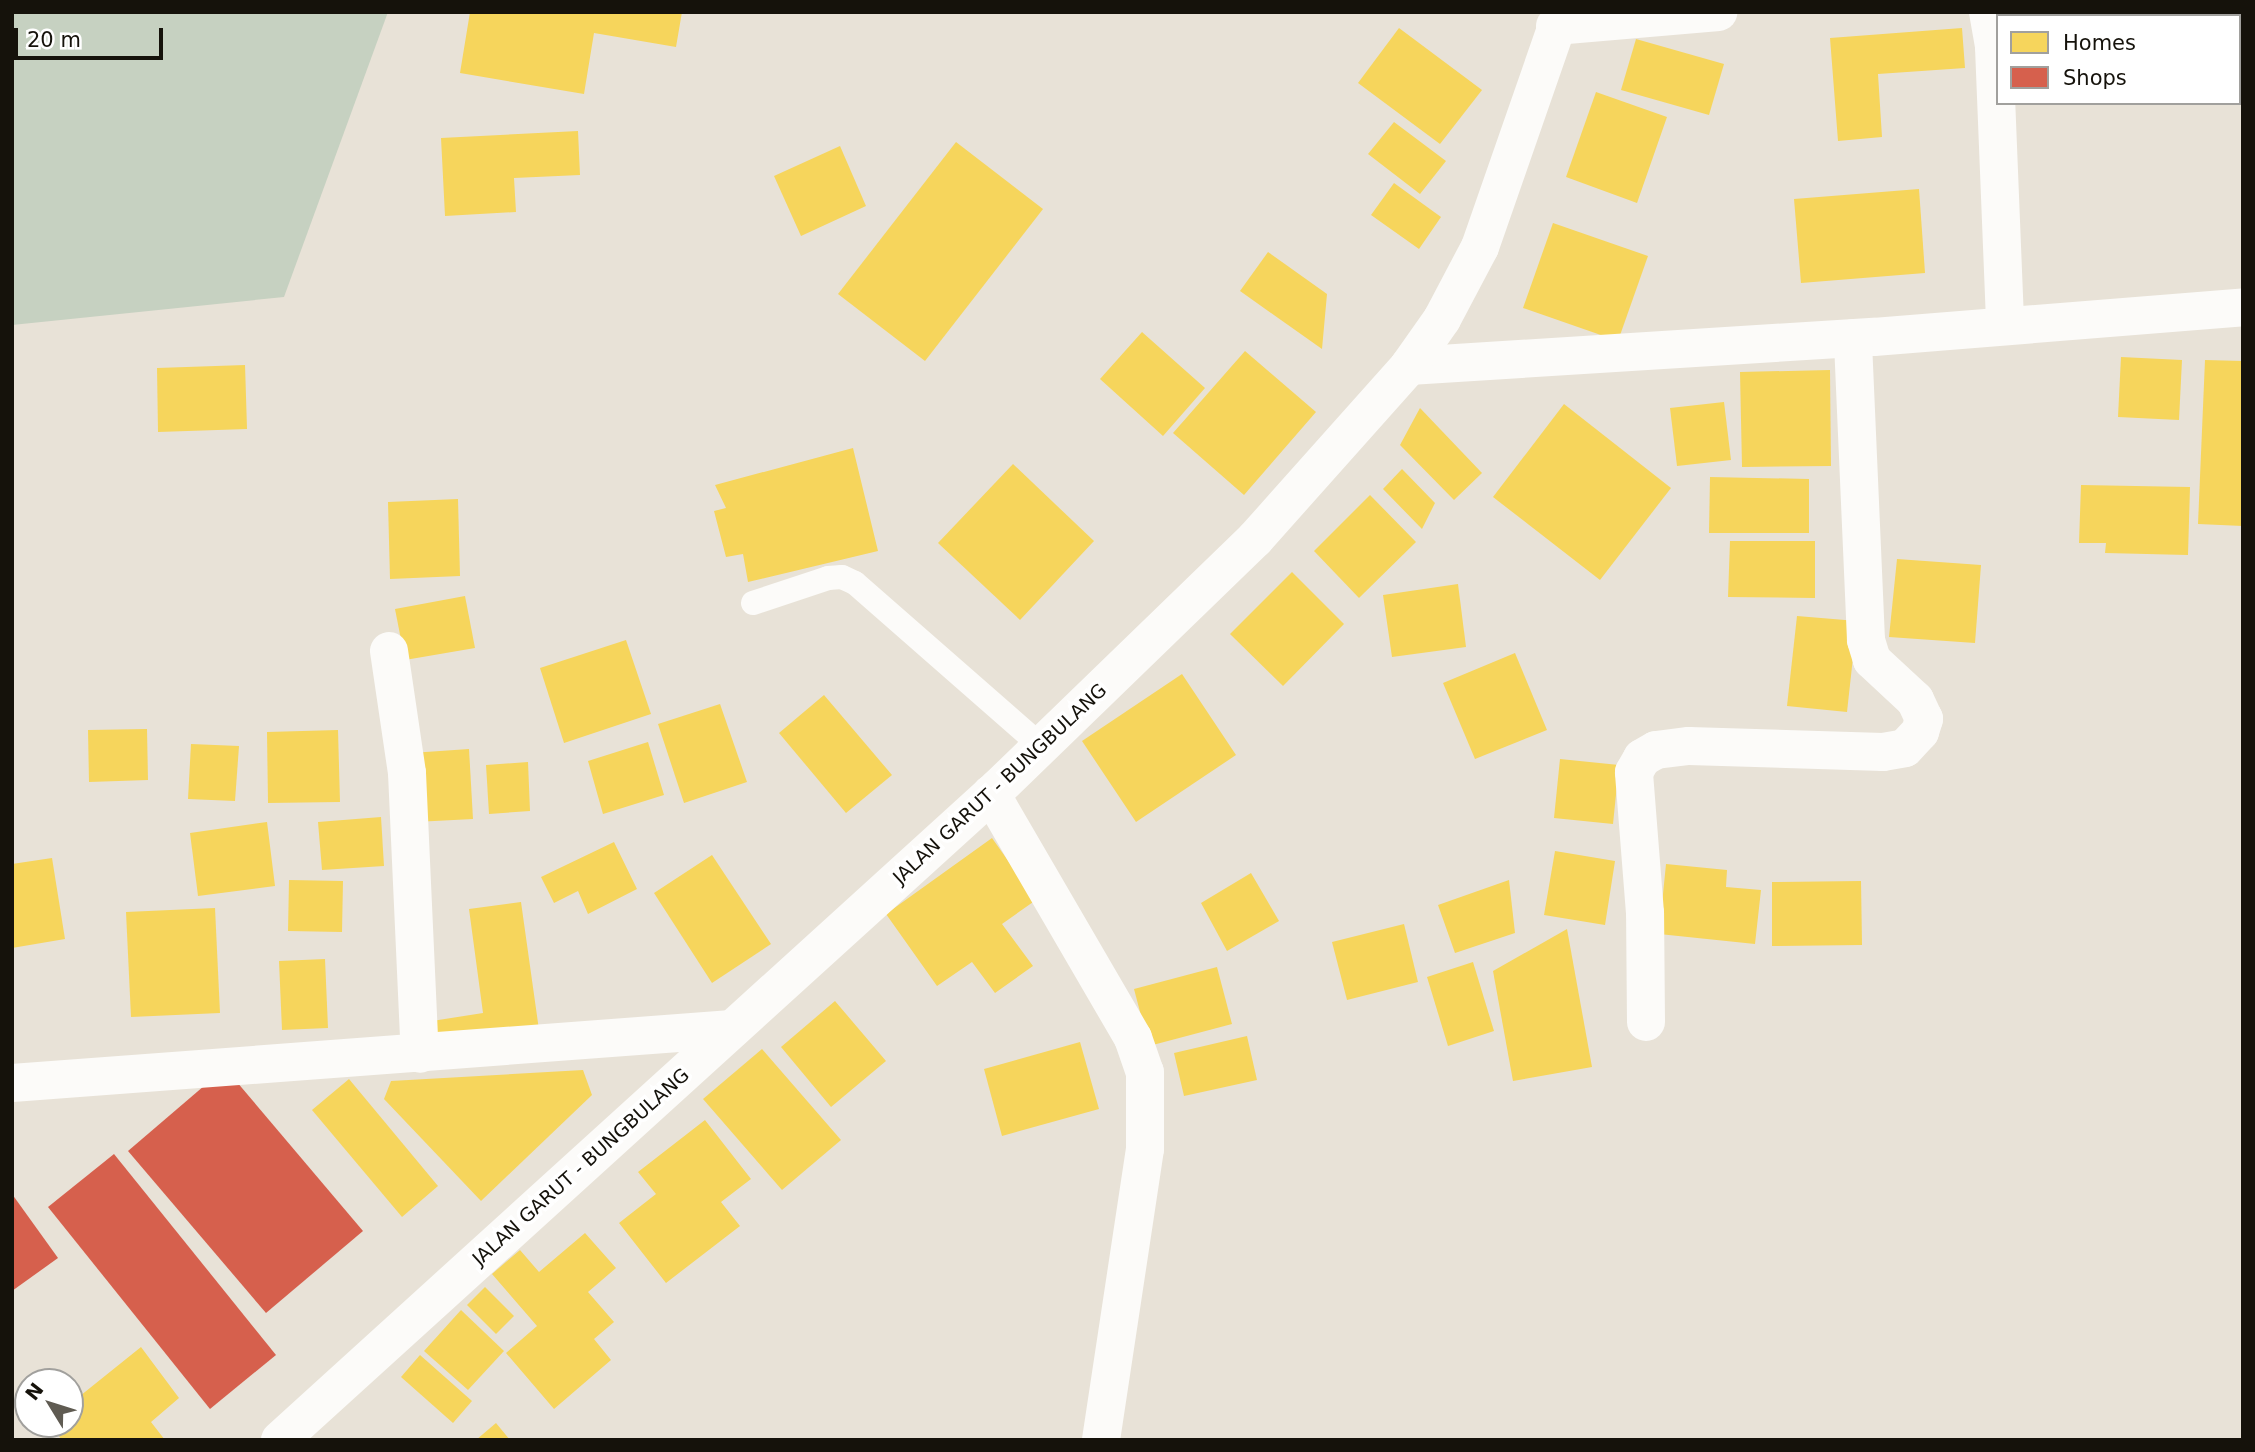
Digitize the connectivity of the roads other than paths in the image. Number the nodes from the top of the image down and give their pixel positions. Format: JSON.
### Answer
{"nodes":[{"id":1,"x":1718,"y":12,"type":"edge"},
{"id":2,"x":1988,"y":12,"type":"edge"},
{"id":3,"x":1559,"y":19,"type":"edge"},
{"id":4,"x":1996,"y":97,"type":"edge"},
{"id":5,"x":1996,"y":105,"type":"edge"},
{"id":6,"x":2243,"y":307,"type":"edge"},
{"id":7,"x":2005,"y":324,"type":"junction"},
{"id":8,"x":1853,"y":338,"type":"junction"},
{"id":9,"x":1409,"y":366,"type":"junction"},
{"id":10,"x":753,"y":603,"type":"dead end"},
{"id":11,"x":389,"y":651,"type":"dead end"},
{"id":12,"x":1041,"y":746,"type":"junction"},
{"id":13,"x":991,"y":794,"type":"junction"},
{"id":14,"x":1646,"y":1022,"type":"dead end"},
{"id":15,"x":732,"y":1029,"type":"junction"},
{"id":16,"x":420,"y":1054,"type":"junction"},
{"id":17,"x":12,"y":1083,"type":"edge"},
{"id":18,"x":280,"y":1440,"type":"edge"},
{"id":19,"x":1101,"y":1440,"type":"edge"}],
"edges":[{"from":1,"to":3,"type":"street"},
{"from":2,"to":4,"type":"street"},
{"from":3,"to":9,"type":"street","name":"JALAN GARUT - BUNGBULANG"},
{"from":5,"to":7,"type":"street"},
{"from":6,"to":7,"type":"street"},
{"from":7,"to":8,"type":"street"},
{"from":8,"to":9,"type":"street"},
{"from":8,"to":14,"type":"street"},
{"from":9,"to":12,"type":"street","name":"JALAN GARUT - BUNGBULANG"},
{"from":10,"to":12,"type":"lane"},
{"from":11,"to":16,"type":"street"},
{"from":12,"to":13,"type":"street","name":"JALAN GARUT - BUNGBULANG"},
{"from":13,"to":15,"type":"street","name":"JALAN GARUT - BUNGBULANG"},
{"from":13,"to":19,"type":"street"},
{"from":15,"to":16,"type":"street"},
{"from":15,"to":18,"type":"street","name":"JALAN GARUT - BUNGBULANG"},
{"from":16,"to":17,"type":"street"}]}
